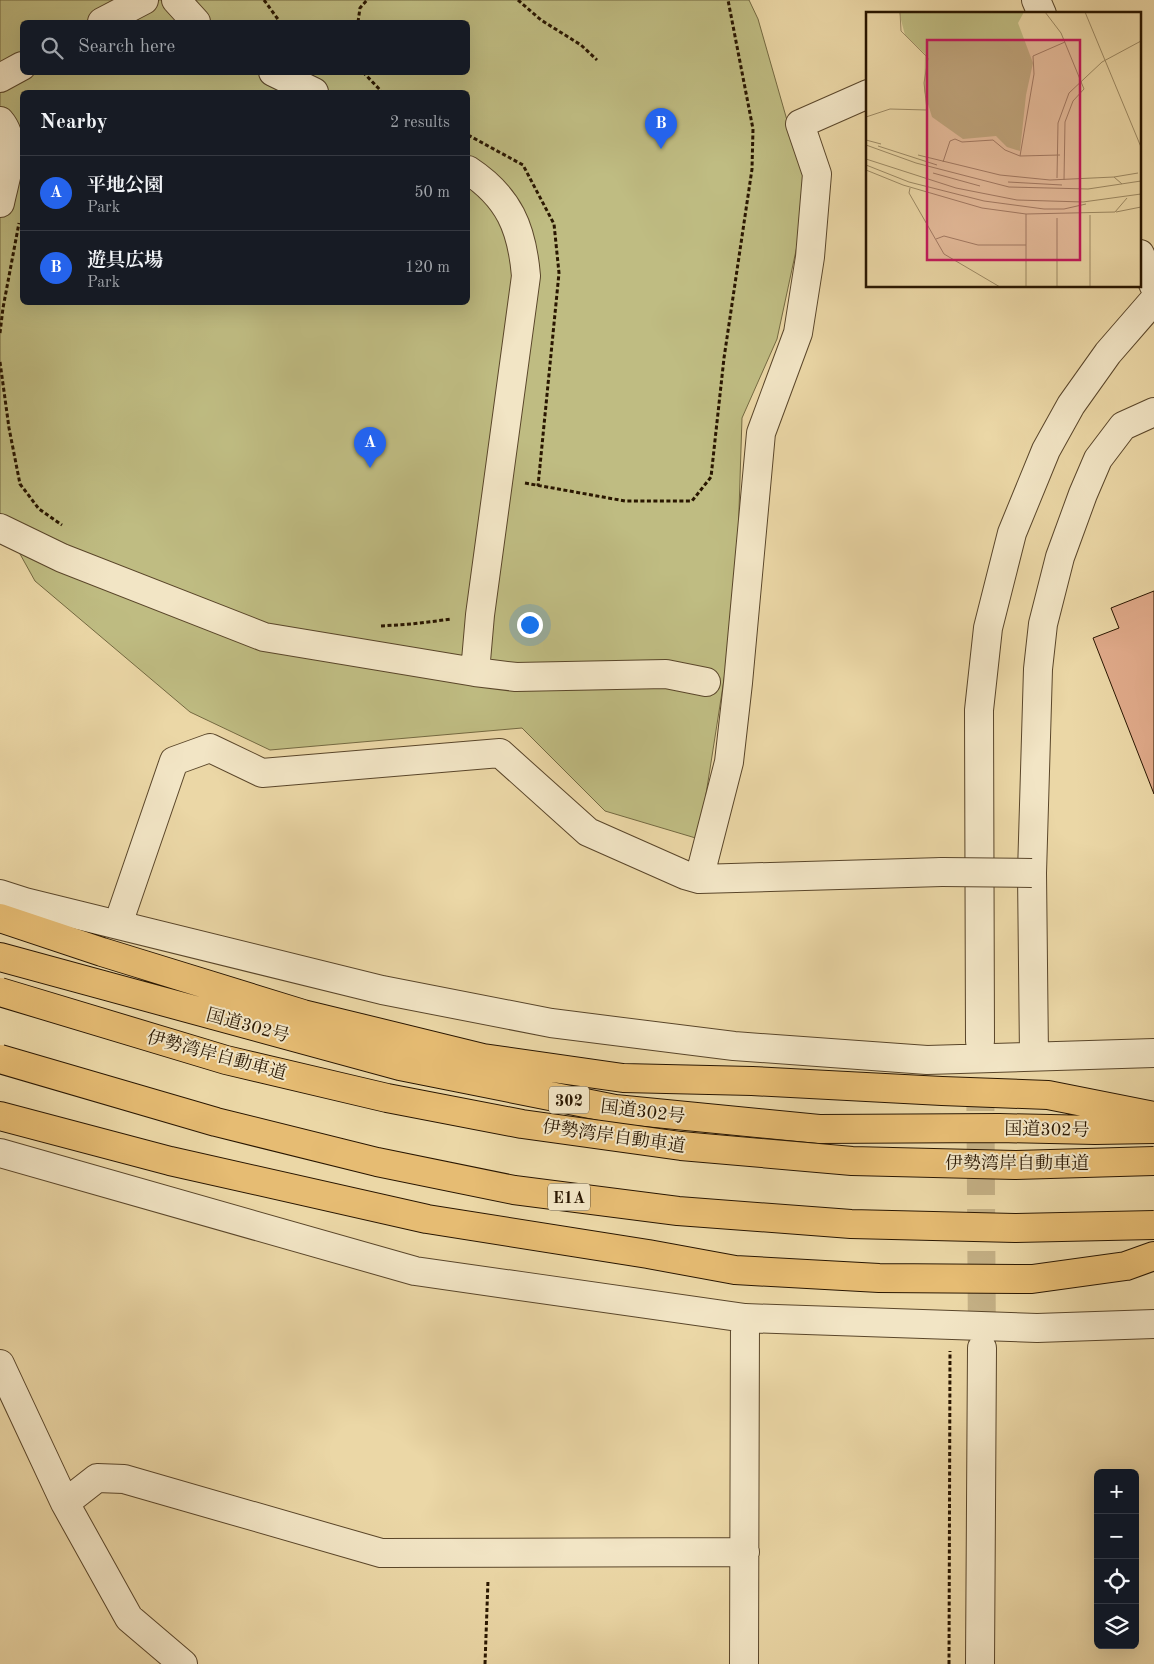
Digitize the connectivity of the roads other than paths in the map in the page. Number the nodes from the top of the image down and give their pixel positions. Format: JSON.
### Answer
{"nodes":[{"id":1,"x":144,"y":0,"type":"edge"},
{"id":2,"x":176,"y":0,"type":"edge"},
{"id":3,"x":1036,"y":0,"type":"edge"},
{"id":4,"x":1041,"y":12,"type":"edge"},
{"id":5,"x":106,"y":20,"type":"edge"},
{"id":6,"x":194,"y":20,"type":"edge"},
{"id":7,"x":20,"y":67,"type":"edge"},
{"id":8,"x":279,"y":75,"type":"edge"},
{"id":9,"x":0,"y":78,"type":"edge"},
{"id":10,"x":310,"y":90,"type":"edge"},
{"id":11,"x":866,"y":95,"type":"edge"},
{"id":12,"x":0,"y":121,"type":"edge"},
{"id":13,"x":470,"y":171,"type":"edge"},
{"id":14,"x":10,"y":209,"type":"edge"},
{"id":15,"x":1142,"y":259,"type":"edge"},
{"id":16,"x":1154,"y":286,"type":"edge"},
{"id":17,"x":1154,"y":300,"type":"edge"},
{"id":18,"x":1154,"y":412,"type":"edge"},
{"id":19,"x":0,"y":528,"type":"edge"},
{"id":20,"x":475,"y":672,"type":"junction"},
{"id":21,"x":706,"y":682,"type":"dead end"},
{"id":22,"x":1032,"y":873,"type":"junction"},
{"id":23,"x":698,"y":878,"type":"junction"},
{"id":24,"x":0,"y":894,"type":"edge"},
{"id":25,"x":0,"y":918,"type":"edge"},
{"id":26,"x":118,"y":924,"type":"junction"},
{"id":27,"x":0,"y":957,"type":"edge"},
{"id":28,"x":0,"y":992,"type":"edge"},
{"id":29,"x":980,"y":1041,"type":"tunnel mouth"},
{"id":30,"x":1154,"y":1052,"type":"edge"},
{"id":31,"x":1034,"y":1056,"type":"junction"},
{"id":32,"x":0,"y":1059,"type":"edge"},
{"id":33,"x":0,"y":1067,"type":"edge"},
{"id":34,"x":0,"y":1116,"type":"edge"},
{"id":35,"x":1154,"y":1116,"type":"edge"},
{"id":36,"x":1154,"y":1129,"type":"edge"},
{"id":37,"x":0,"y":1153,"type":"edge"},
{"id":38,"x":1154,"y":1161,"type":"edge"},
{"id":39,"x":1154,"y":1225,"type":"edge"},
{"id":40,"x":1154,"y":1232,"type":"edge"},
{"id":41,"x":1154,"y":1256,"type":"edge"},
{"id":42,"x":745,"y":1318,"type":"junction"},
{"id":43,"x":1154,"y":1324,"type":"edge"},
{"id":44,"x":982,"y":1348,"type":"tunnel mouth"},
{"id":45,"x":0,"y":1364,"type":"edge"},
{"id":46,"x":65,"y":1503,"type":"junction"},
{"id":47,"x":745,"y":1552,"type":"junction"},
{"id":48,"x":183,"y":1664,"type":"edge"},
{"id":49,"x":744,"y":1664,"type":"edge"},
{"id":50,"x":980,"y":1664,"type":"edge"}],
"edges":[{"from":1,"to":5,"type":"street"},
{"from":2,"to":6,"type":"street"},
{"from":3,"to":4,"type":"street"},
{"from":7,"to":9,"type":"street"},
{"from":8,"to":10,"type":"street"},
{"from":11,"to":23,"type":"street"},
{"from":12,"to":14,"type":"street"},
{"from":13,"to":20,"type":"street"},
{"from":15,"to":16,"type":"street"},
{"from":17,"to":29,"type":"street"},
{"from":18,"to":22,"type":"street"},
{"from":19,"to":20,"type":"street"},
{"from":20,"to":21,"type":"street"},
{"from":22,"to":23,"type":"street","bridge":true},
{"from":22,"to":31,"type":"street"},
{"from":23,"to":26,"type":"street"},
{"from":24,"to":26,"type":"street"},
{"from":25,"to":35,"type":"highway"},
{"from":26,"to":31,"type":"street"},
{"from":27,"to":36,"type":"highway","name":"国道302号","number":"302"},
{"from":28,"to":38,"type":"highway","name":"伊勢湾岸自動車道","bridge":true},
{"from":30,"to":31,"type":"street"},
{"from":32,"to":39,"type":"highway","number":"E1A","bridge":true},
{"from":33,"to":40,"type":"highway"},
{"from":34,"to":41,"type":"highway"},
{"from":37,"to":42,"type":"street"},
{"from":42,"to":43,"type":"street"},
{"from":42,"to":47,"type":"street"},
{"from":44,"to":50,"type":"street"},
{"from":45,"to":46,"type":"street"},
{"from":46,"to":47,"type":"street"},
{"from":46,"to":48,"type":"street"},
{"from":47,"to":49,"type":"street"}]}
